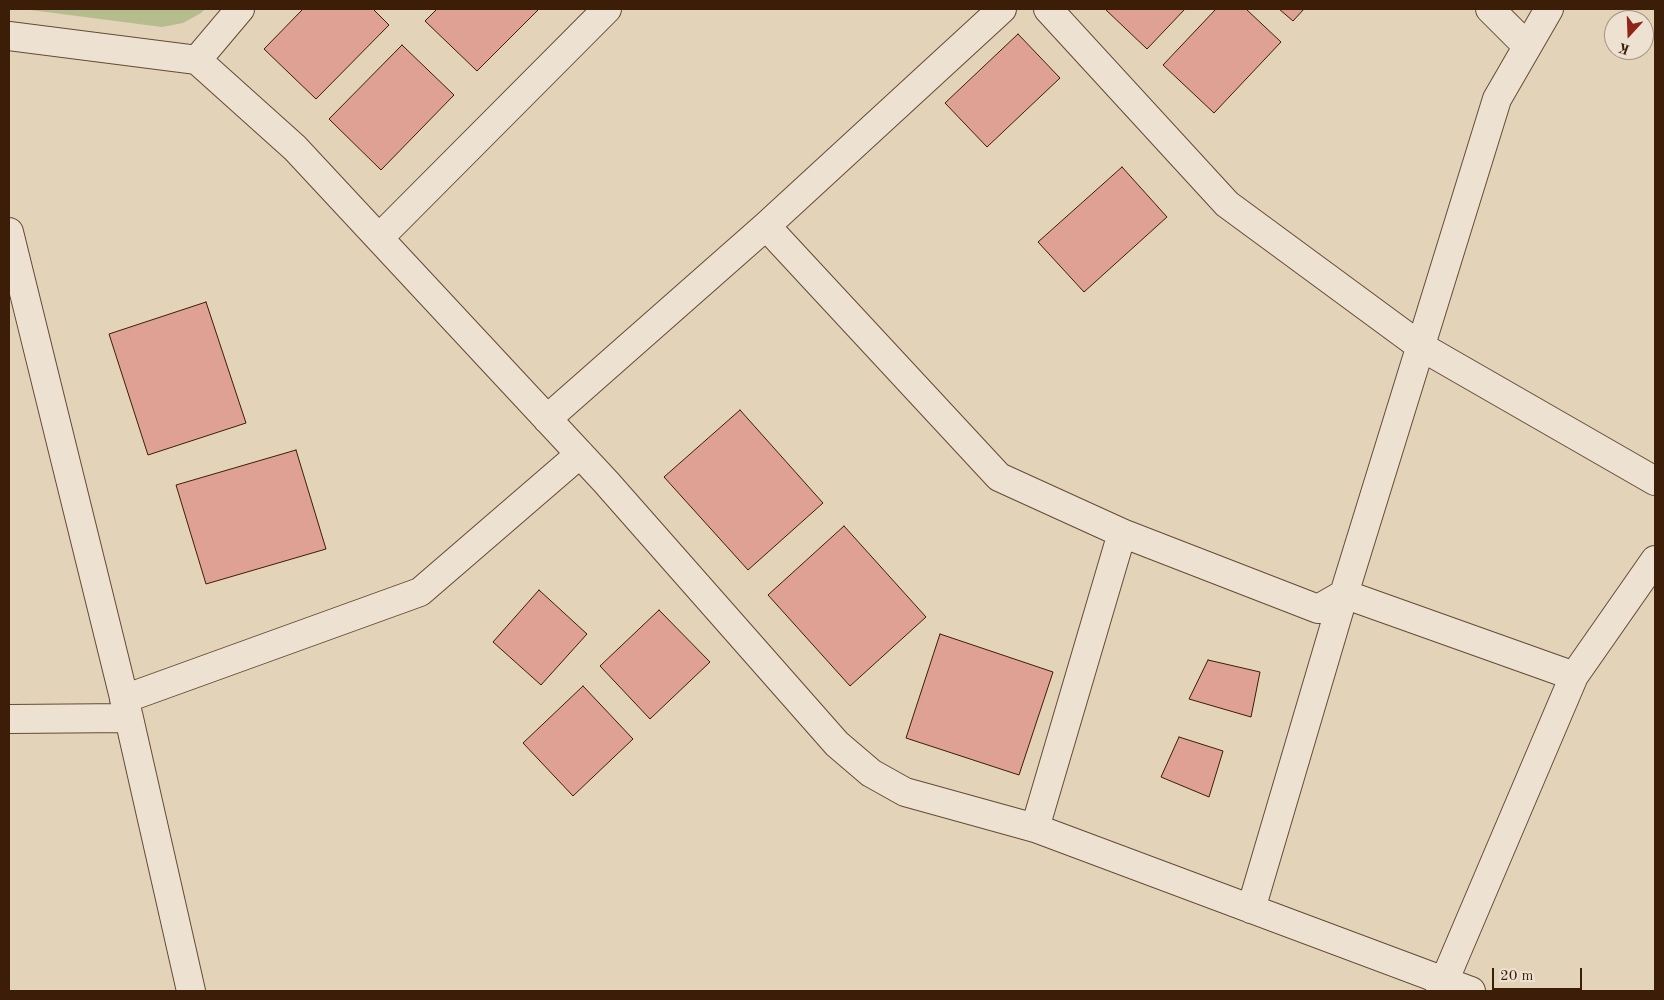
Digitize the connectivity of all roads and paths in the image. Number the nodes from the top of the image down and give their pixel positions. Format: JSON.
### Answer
{"nodes":[{"id":1,"x":240,"y":9,"type":"edge"},
{"id":2,"x":607,"y":9,"type":"edge"},
{"id":3,"x":1002,"y":9,"type":"edge"},
{"id":4,"x":1048,"y":9,"type":"edge"},
{"id":5,"x":1490,"y":9,"type":"edge"},
{"id":6,"x":1549,"y":9,"type":"edge"},
{"id":7,"x":9,"y":36,"type":"edge"},
{"id":8,"x":1527,"y":46,"type":"junction"},
{"id":9,"x":197,"y":60,"type":"junction"},
{"id":10,"x":766,"y":226,"type":"junction"},
{"id":11,"x":9,"y":232,"type":"edge"},
{"id":12,"x":379,"y":238,"type":"junction"},
{"id":13,"x":1420,"y":346,"type":"junction"},
{"id":14,"x":547,"y":419,"type":"junction"},
{"id":15,"x":580,"y":454,"type":"junction"},
{"id":16,"x":1655,"y":481,"type":"edge"},
{"id":17,"x":1122,"y":533,"type":"junction"},
{"id":18,"x":1655,"y":560,"type":"edge"},
{"id":19,"x":1344,"y":594,"type":"junction"},
{"id":20,"x":1574,"y":676,"type":"junction"},
{"id":21,"x":126,"y":708,"type":"junction"},
{"id":22,"x":9,"y":719,"type":"edge"},
{"id":23,"x":1035,"y":828,"type":"junction"},
{"id":24,"x":1251,"y":908,"type":"junction"},
{"id":25,"x":1442,"y":986,"type":"edge"},
{"id":26,"x":191,"y":991,"type":"edge"},
{"id":27,"x":1471,"y":991,"type":"edge"}],
"edges":[{"from":1,"to":9,"type":"street"},
{"from":2,"to":12,"type":"street"},
{"from":3,"to":10,"type":"street"},
{"from":4,"to":13,"type":"street"},
{"from":5,"to":8,"type":"street"},
{"from":6,"to":8,"type":"street"},
{"from":7,"to":9,"type":"street"},
{"from":8,"to":13,"type":"street"},
{"from":9,"to":12,"type":"street"},
{"from":10,"to":14,"type":"street"},
{"from":10,"to":17,"type":"street"},
{"from":11,"to":21,"type":"street"},
{"from":12,"to":14,"type":"street"},
{"from":13,"to":16,"type":"street"},
{"from":13,"to":19,"type":"street"},
{"from":14,"to":15,"type":"street"},
{"from":15,"to":21,"type":"street"},
{"from":15,"to":23,"type":"street"},
{"from":17,"to":19,"type":"street"},
{"from":17,"to":23,"type":"street"},
{"from":18,"to":20,"type":"street"},
{"from":19,"to":20,"type":"street"},
{"from":19,"to":24,"type":"street"},
{"from":20,"to":25,"type":"street"},
{"from":21,"to":22,"type":"street"},
{"from":21,"to":26,"type":"street"},
{"from":23,"to":24,"type":"street"},
{"from":24,"to":25,"type":"street"},
{"from":25,"to":27,"type":"street"}]}
